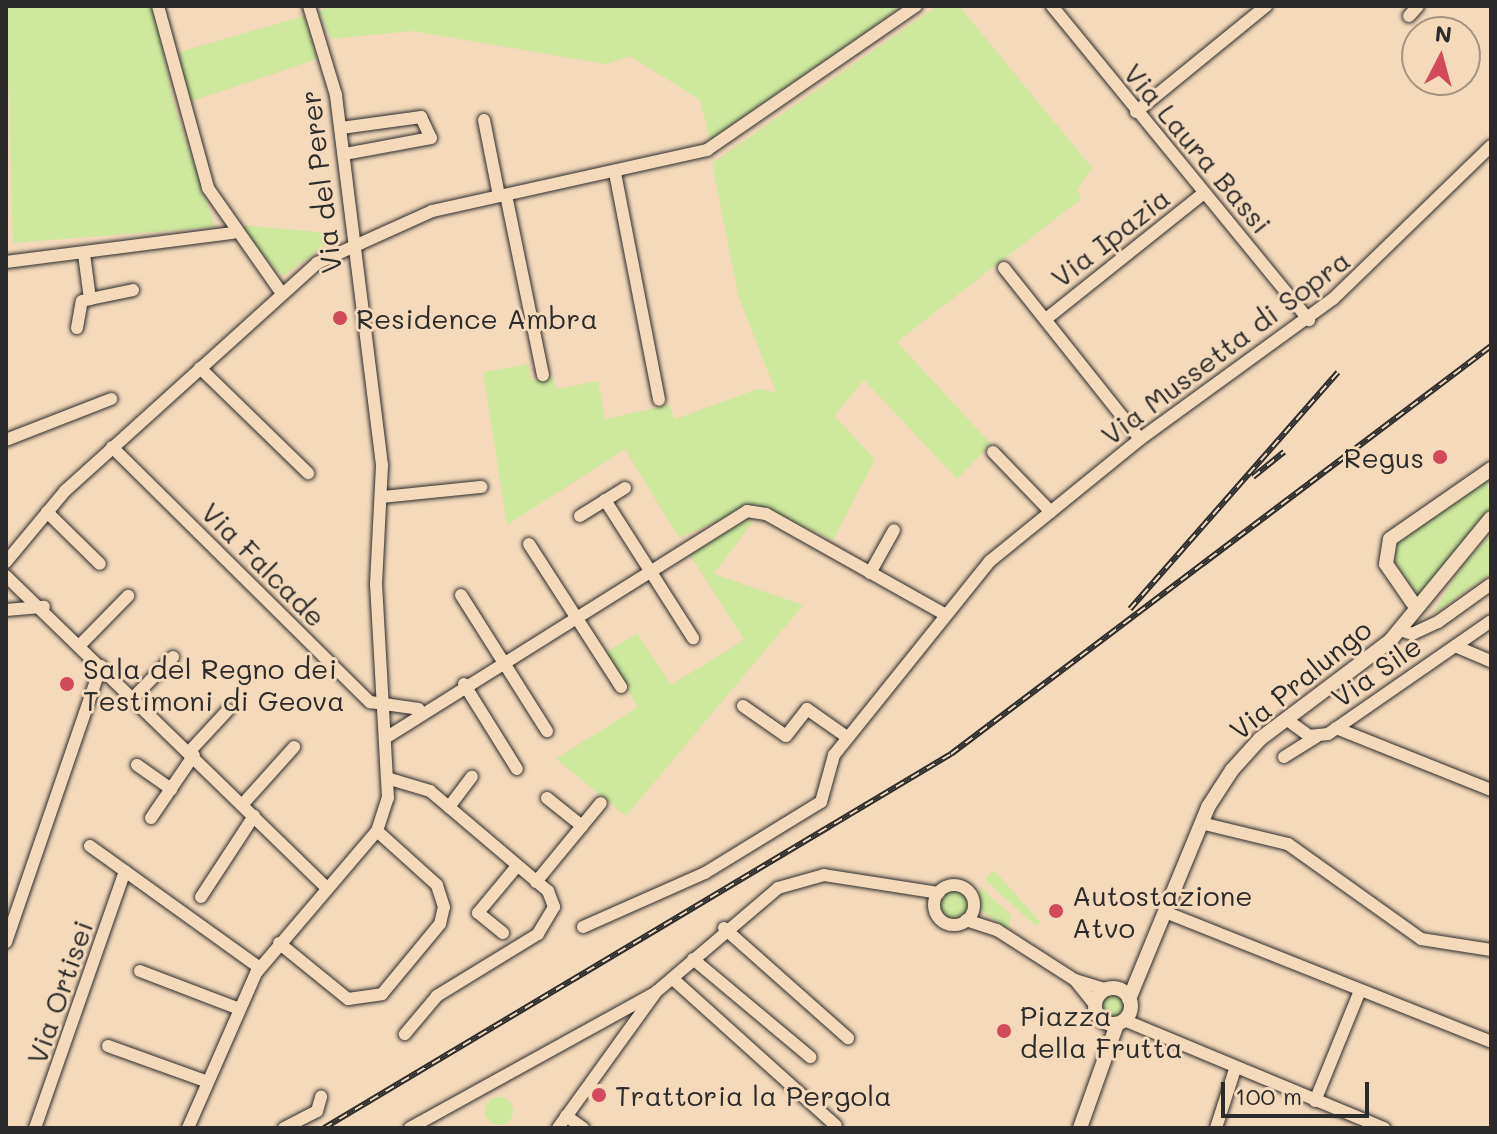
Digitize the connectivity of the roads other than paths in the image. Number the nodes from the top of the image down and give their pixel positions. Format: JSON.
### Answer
{"nodes":[{"id":1,"x":158,"y":6,"type":"edge"},
{"id":2,"x":309,"y":6,"type":"edge"},
{"id":3,"x":916,"y":6,"type":"edge"},
{"id":4,"x":1052,"y":6,"type":"edge"},
{"id":5,"x":1266,"y":6,"type":"edge"},
{"id":6,"x":1418,"y":6,"type":"edge"},
{"id":7,"x":1409,"y":16,"type":"dead end"},
{"id":8,"x":1136,"y":112,"type":"junction"},
{"id":9,"x":484,"y":120,"type":"dead end"},
{"id":10,"x":341,"y":128,"type":"junction"},
{"id":11,"x":1491,"y":146,"type":"edge"},
{"id":12,"x":345,"y":154,"type":"junction"},
{"id":13,"x":615,"y":173,"type":"junction"},
{"id":14,"x":1204,"y":193,"type":"junction"},
{"id":15,"x":503,"y":196,"type":"junction"},
{"id":16,"x":233,"y":233,"type":"junction"},
{"id":17,"x":353,"y":244,"type":"junction"},
{"id":18,"x":84,"y":254,"type":"junction"},
{"id":19,"x":6,"y":262,"type":"edge"},
{"id":20,"x":1004,"y":268,"type":"dead end"},
{"id":21,"x":133,"y":290,"type":"dead end"},
{"id":22,"x":280,"y":291,"type":"junction"},
{"id":23,"x":90,"y":299,"type":"junction"},
{"id":24,"x":1046,"y":319,"type":"junction"},
{"id":25,"x":1309,"y":320,"type":"junction"},
{"id":26,"x":77,"y":328,"type":"dead end"},
{"id":27,"x":200,"y":368,"type":"junction"},
{"id":28,"x":543,"y":375,"type":"dead end"},
{"id":29,"x":111,"y":399,"type":"dead end"},
{"id":30,"x":659,"y":400,"type":"dead end"},
{"id":31,"x":1140,"y":439,"type":"junction"},
{"id":32,"x":6,"y":440,"type":"edge"},
{"id":33,"x":112,"y":447,"type":"junction"},
{"id":34,"x":993,"y":452,"type":"dead end"},
{"id":35,"x":1491,"y":469,"type":"edge"},
{"id":36,"x":308,"y":473,"type":"dead end"},
{"id":37,"x":481,"y":487,"type":"dead end"},
{"id":38,"x":625,"y":488,"type":"dead end"},
{"id":39,"x":382,"y":497,"type":"junction"},
{"id":40,"x":605,"y":500,"type":"junction"},
{"id":41,"x":47,"y":512,"type":"junction"},
{"id":42,"x":1051,"y":512,"type":"junction"},
{"id":43,"x":580,"y":516,"type":"dead end"},
{"id":44,"x":1491,"y":518,"type":"edge"},
{"id":45,"x":894,"y":530,"type":"dead end"},
{"id":46,"x":529,"y":544,"type":"dead end"},
{"id":47,"x":6,"y":562,"type":"edge"},
{"id":48,"x":100,"y":564,"type":"dead end"},
{"id":49,"x":646,"y":570,"type":"junction"},
{"id":50,"x":870,"y":573,"type":"junction"},
{"id":51,"x":6,"y":575,"type":"edge"},
{"id":52,"x":1491,"y":584,"type":"edge"},
{"id":53,"x":461,"y":595,"type":"dead end"},
{"id":54,"x":128,"y":596,"type":"dead end"},
{"id":55,"x":44,"y":607,"type":"junction"},
{"id":56,"x":1415,"y":607,"type":"junction"},
{"id":57,"x":6,"y":610,"type":"edge"},
{"id":58,"x":944,"y":614,"type":"junction"},
{"id":59,"x":574,"y":615,"type":"junction"},
{"id":60,"x":1491,"y":621,"type":"edge"},
{"id":61,"x":1401,"y":630,"type":"junction"},
{"id":62,"x":693,"y":638,"type":"dead end"},
{"id":63,"x":80,"y":645,"type":"junction"},
{"id":64,"x":1455,"y":646,"type":"junction"},
{"id":65,"x":173,"y":657,"type":"dead end"},
{"id":66,"x":503,"y":661,"type":"junction"},
{"id":67,"x":1491,"y":661,"type":"edge"},
{"id":68,"x":101,"y":666,"type":"junction"},
{"id":69,"x":464,"y":684,"type":"junction"},
{"id":70,"x":621,"y":687,"type":"dead end"},
{"id":71,"x":134,"y":697,"type":"junction"},
{"id":72,"x":386,"y":706,"type":"junction"},
{"id":73,"x":743,"y":706,"type":"dead end"},
{"id":74,"x":422,"y":709,"type":"junction"},
{"id":75,"x":228,"y":710,"type":"dead end"},
{"id":76,"x":1286,"y":719,"type":"junction"},
{"id":77,"x":1336,"y":728,"type":"junction"},
{"id":78,"x":547,"y":731,"type":"dead end"},
{"id":79,"x":387,"y":737,"type":"junction"},
{"id":80,"x":847,"y":737,"type":"junction"},
{"id":81,"x":1316,"y":737,"type":"junction"},
{"id":82,"x":294,"y":747,"type":"dead end"},
{"id":83,"x":192,"y":753,"type":"junction"},
{"id":84,"x":1284,"y":757,"type":"dead end"},
{"id":85,"x":137,"y":765,"type":"dead end"},
{"id":86,"x":517,"y":769,"type":"dead end"},
{"id":87,"x":472,"y":777,"type":"dead end"},
{"id":88,"x":390,"y":779,"type":"junction"},
{"id":89,"x":171,"y":789,"type":"junction"},
{"id":90,"x":1491,"y":790,"type":"edge"},
{"id":91,"x":547,"y":798,"type":"dead end"},
{"id":92,"x":601,"y":803,"type":"dead end"},
{"id":93,"x":242,"y":805,"type":"junction"},
{"id":94,"x":449,"y":807,"type":"junction"},
{"id":95,"x":254,"y":816,"type":"junction"},
{"id":96,"x":151,"y":818,"type":"dead end"},
{"id":97,"x":1201,"y":823,"type":"junction"},
{"id":98,"x":582,"y":826,"type":"junction"},
{"id":99,"x":377,"y":831,"type":"junction"},
{"id":100,"x":90,"y":846,"type":"dead end"},
{"id":101,"x":517,"y":866,"type":"junction"},
{"id":102,"x":125,"y":871,"type":"junction"},
{"id":103,"x":536,"y":882,"type":"junction"},
{"id":104,"x":327,"y":888,"type":"junction"},
{"id":105,"x":911,"y":893,"type":"junction"},
{"id":106,"x":939,"y":893,"type":"junction"},
{"id":107,"x":201,"y":897,"type":"dead end"},
{"id":108,"x":974,"y":907,"type":"junction"},
{"id":109,"x":935,"y":910,"type":"junction"},
{"id":110,"x":1165,"y":912,"type":"junction"},
{"id":111,"x":966,"y":920,"type":"junction"},
{"id":112,"x":583,"y":927,"type":"dead end"},
{"id":113,"x":724,"y":928,"type":"junction"},
{"id":114,"x":997,"y":930,"type":"junction"},
{"id":115,"x":503,"y":933,"type":"dead end"},
{"id":116,"x":6,"y":942,"type":"edge"},
{"id":117,"x":279,"y":943,"type":"junction"},
{"id":118,"x":1491,"y":950,"type":"edge"},
{"id":119,"x":693,"y":959,"type":"junction"},
{"id":120,"x":1141,"y":966,"type":"junction"},
{"id":121,"x":260,"y":968,"type":"junction"},
{"id":122,"x":140,"y":971,"type":"dead end"},
{"id":123,"x":673,"y":979,"type":"junction"},
{"id":124,"x":1075,"y":980,"type":"junction"},
{"id":125,"x":1110,"y":989,"type":"junction"},
{"id":126,"x":1360,"y":991,"type":"junction"},
{"id":127,"x":656,"y":992,"type":"junction"},
{"id":128,"x":1129,"y":999,"type":"junction"},
{"id":129,"x":237,"y":1008,"type":"junction"},
{"id":130,"x":1098,"y":1012,"type":"junction"},
{"id":131,"x":1120,"y":1022,"type":"junction"},
{"id":132,"x":405,"y":1034,"type":"dead end"},
{"id":133,"x":848,"y":1038,"type":"dead end"},
{"id":134,"x":1491,"y":1042,"type":"edge"},
{"id":135,"x":108,"y":1046,"type":"dead end"},
{"id":136,"x":1104,"y":1048,"type":"junction"},
{"id":137,"x":810,"y":1057,"type":"dead end"},
{"id":138,"x":1235,"y":1069,"type":"junction"},
{"id":139,"x":205,"y":1081,"type":"junction"},
{"id":140,"x":321,"y":1097,"type":"dead end"},
{"id":141,"x":1315,"y":1101,"type":"junction"},
{"id":142,"x":566,"y":1116,"type":"junction"},
{"id":143,"x":836,"y":1126,"type":"edge"},
{"id":144,"x":35,"y":1128,"type":"edge"},
{"id":145,"x":188,"y":1128,"type":"edge"},
{"id":146,"x":284,"y":1128,"type":"edge"},
{"id":147,"x":410,"y":1128,"type":"edge"},
{"id":148,"x":558,"y":1128,"type":"edge"},
{"id":149,"x":583,"y":1128,"type":"edge"},
{"id":150,"x":1080,"y":1128,"type":"edge"},
{"id":151,"x":1216,"y":1128,"type":"edge"},
{"id":152,"x":1384,"y":1128,"type":"edge"}],
"edges":[{"from":1,"to":16,"type":"street"},
{"from":2,"to":10,"type":"street","name":"Via del Perer"},
{"from":3,"to":13,"type":"street"},
{"from":4,"to":8,"type":"street","name":"Via Laura Bassi"},
{"from":5,"to":8,"type":"street"},
{"from":6,"to":7,"type":"street"},
{"from":8,"to":14,"type":"street","name":"Via Laura Bassi"},
{"from":9,"to":15,"type":"street"},
{"from":10,"to":12,"type":"street","name":"Via del Perer"},
{"from":10,"to":12,"type":"street"},
{"from":11,"to":25,"type":"street","name":"Via Mussetta di Sopra"},
{"from":12,"to":17,"type":"street","name":"Via del Perer"},
{"from":13,"to":15,"type":"street"},
{"from":13,"to":30,"type":"street"},
{"from":14,"to":24,"type":"street","name":"Via Ipazia"},
{"from":14,"to":25,"type":"street","name":"Via Laura Bassi"},
{"from":15,"to":17,"type":"street"},
{"from":15,"to":28,"type":"street"},
{"from":16,"to":18,"type":"street"},
{"from":16,"to":22,"type":"street"},
{"from":17,"to":22,"type":"street"},
{"from":17,"to":39,"type":"street","name":"Via del Perer"},
{"from":18,"to":19,"type":"street"},
{"from":18,"to":23,"type":"street"},
{"from":20,"to":24,"type":"street","name":"Via Ipazia"},
{"from":21,"to":23,"type":"street"},
{"from":22,"to":27,"type":"street"},
{"from":23,"to":26,"type":"street"},
{"from":24,"to":31,"type":"street","name":"Via Ipazia"},
{"from":25,"to":31,"type":"street","name":"Via Mussetta di Sopra"},
{"from":27,"to":33,"type":"street"},
{"from":27,"to":36,"type":"street"},
{"from":29,"to":32,"type":"street"},
{"from":31,"to":42,"type":"street","name":"Via Mussetta di Sopra"},
{"from":33,"to":41,"type":"street"},
{"from":33,"to":72,"type":"street","name":"Via Falcade"},
{"from":34,"to":42,"type":"street"},
{"from":35,"to":56,"type":"street"},
{"from":37,"to":39,"type":"street"},
{"from":38,"to":40,"type":"street"},
{"from":39,"to":72,"type":"street","name":"Via del Perer"},
{"from":40,"to":43,"type":"street"},
{"from":40,"to":49,"type":"street"},
{"from":41,"to":47,"type":"street"},
{"from":41,"to":48,"type":"street"},
{"from":42,"to":58,"type":"street","name":"Via Mussetta di Sopra"},
{"from":44,"to":56,"type":"street","name":"Via Pralungo"},
{"from":45,"to":50,"type":"street"},
{"from":46,"to":59,"type":"street"},
{"from":49,"to":50,"type":"street"},
{"from":49,"to":59,"type":"street"},
{"from":49,"to":62,"type":"street"},
{"from":50,"to":58,"type":"street"},
{"from":51,"to":55,"type":"street"},
{"from":52,"to":61,"type":"street"},
{"from":53,"to":66,"type":"street"},
{"from":54,"to":63,"type":"street"},
{"from":55,"to":57,"type":"street"},
{"from":55,"to":63,"type":"street"},
{"from":56,"to":61,"type":"street","name":"Via Pralungo"},
{"from":58,"to":80,"type":"street","name":"Via Mussetta di Sopra"},
{"from":59,"to":66,"type":"street"},
{"from":59,"to":70,"type":"street"},
{"from":60,"to":64,"type":"street","name":"Via Sile"},
{"from":61,"to":76,"type":"street","name":"Via Pralungo"},
{"from":63,"to":68,"type":"street"},
{"from":64,"to":67,"type":"street"},
{"from":64,"to":77,"type":"street","name":"Via Sile"},
{"from":65,"to":71,"type":"street"},
{"from":66,"to":69,"type":"street"},
{"from":66,"to":78,"type":"street"},
{"from":68,"to":71,"type":"street"},
{"from":68,"to":116,"type":"street"},
{"from":69,"to":74,"type":"street"},
{"from":69,"to":86,"type":"street"},
{"from":71,"to":83,"type":"street"},
{"from":72,"to":74,"type":"street"},
{"from":72,"to":79,"type":"street","name":"Via del Perer"},
{"from":73,"to":80,"type":"street"},
{"from":74,"to":79,"type":"street"},
{"from":75,"to":83,"type":"street"},
{"from":76,"to":81,"type":"street","name":"Via Sile"},
{"from":76,"to":97,"type":"street","name":"Via Pralungo"},
{"from":77,"to":81,"type":"street","name":"Via Sile"},
{"from":77,"to":90,"type":"street"},
{"from":79,"to":88,"type":"street","name":"Via del Perer"},
{"from":80,"to":112,"type":"street","name":"Via Mussetta di Sopra"},
{"from":81,"to":84,"type":"street"},
{"from":82,"to":93,"type":"street"},
{"from":83,"to":89,"type":"street"},
{"from":83,"to":93,"type":"street"},
{"from":85,"to":89,"type":"street"},
{"from":87,"to":94,"type":"street"},
{"from":88,"to":94,"type":"street"},
{"from":88,"to":99,"type":"street","name":"Via del Perer"},
{"from":89,"to":96,"type":"street"},
{"from":91,"to":98,"type":"street"},
{"from":92,"to":98,"type":"street"},
{"from":93,"to":95,"type":"street"},
{"from":94,"to":101,"type":"street"},
{"from":95,"to":104,"type":"street"},
{"from":95,"to":107,"type":"street"},
{"from":97,"to":110,"type":"street","name":"Via Pralungo"},
{"from":97,"to":118,"type":"street"},
{"from":98,"to":103,"type":"street"},
{"from":99,"to":104,"type":"street","name":"Via del Perer"},
{"from":99,"to":117,"type":"street"},
{"from":100,"to":102,"type":"street"},
{"from":101,"to":103,"type":"street"},
{"from":101,"to":115,"type":"street"},
{"from":102,"to":121,"type":"street"},
{"from":102,"to":144,"type":"street","name":"Via Ortisei"},
{"from":103,"to":132,"type":"street"},
{"from":104,"to":117,"type":"street","name":"Via del Perer"},
{"from":105,"to":106,"type":"street"},
{"from":105,"to":109,"type":"street"},
{"from":105,"to":113,"type":"street"},
{"from":106,"to":108,"type":"street"},
{"from":106,"to":109,"type":"street"},
{"from":108,"to":111,"type":"street"},
{"from":108,"to":114,"type":"street"},
{"from":109,"to":111,"type":"street"},
{"from":110,"to":120,"type":"street","name":"Via Pralungo"},
{"from":110,"to":126,"type":"street"},
{"from":111,"to":114,"type":"street"},
{"from":113,"to":119,"type":"street"},
{"from":113,"to":133,"type":"street"},
{"from":114,"to":124,"type":"street"},
{"from":117,"to":121,"type":"street","name":"Via del Perer"},
{"from":119,"to":123,"type":"street"},
{"from":119,"to":137,"type":"street"},
{"from":120,"to":125,"type":"street","name":"Via Pralungo"},
{"from":120,"to":128,"type":"street","name":"Via Pralungo"},
{"from":121,"to":129,"type":"street","name":"Via del Perer"},
{"from":122,"to":129,"type":"street"},
{"from":123,"to":127,"type":"street"},
{"from":123,"to":143,"type":"street"},
{"from":124,"to":125,"type":"street"},
{"from":124,"to":130,"type":"street"},
{"from":125,"to":128,"type":"street"},
{"from":125,"to":130,"type":"street","name":"Via Pralungo"},
{"from":126,"to":134,"type":"street"},
{"from":126,"to":141,"type":"street"},
{"from":127,"to":142,"type":"street"},
{"from":127,"to":147,"type":"street"},
{"from":128,"to":131,"type":"street","name":"Via Pralungo"},
{"from":129,"to":139,"type":"street","name":"Via del Perer"},
{"from":130,"to":131,"type":"street"},
{"from":130,"to":136,"type":"street","name":"Via Pralungo"},
{"from":131,"to":136,"type":"street","name":"Via Pralungo"},
{"from":131,"to":138,"type":"street"},
{"from":135,"to":139,"type":"street"},
{"from":136,"to":150,"type":"street","name":"Via Pralungo"},
{"from":138,"to":141,"type":"street"},
{"from":138,"to":151,"type":"street"},
{"from":139,"to":145,"type":"street","name":"Via del Perer"},
{"from":140,"to":146,"type":"street"},
{"from":141,"to":152,"type":"street"},
{"from":142,"to":148,"type":"street"},
{"from":142,"to":149,"type":"street"}]}
